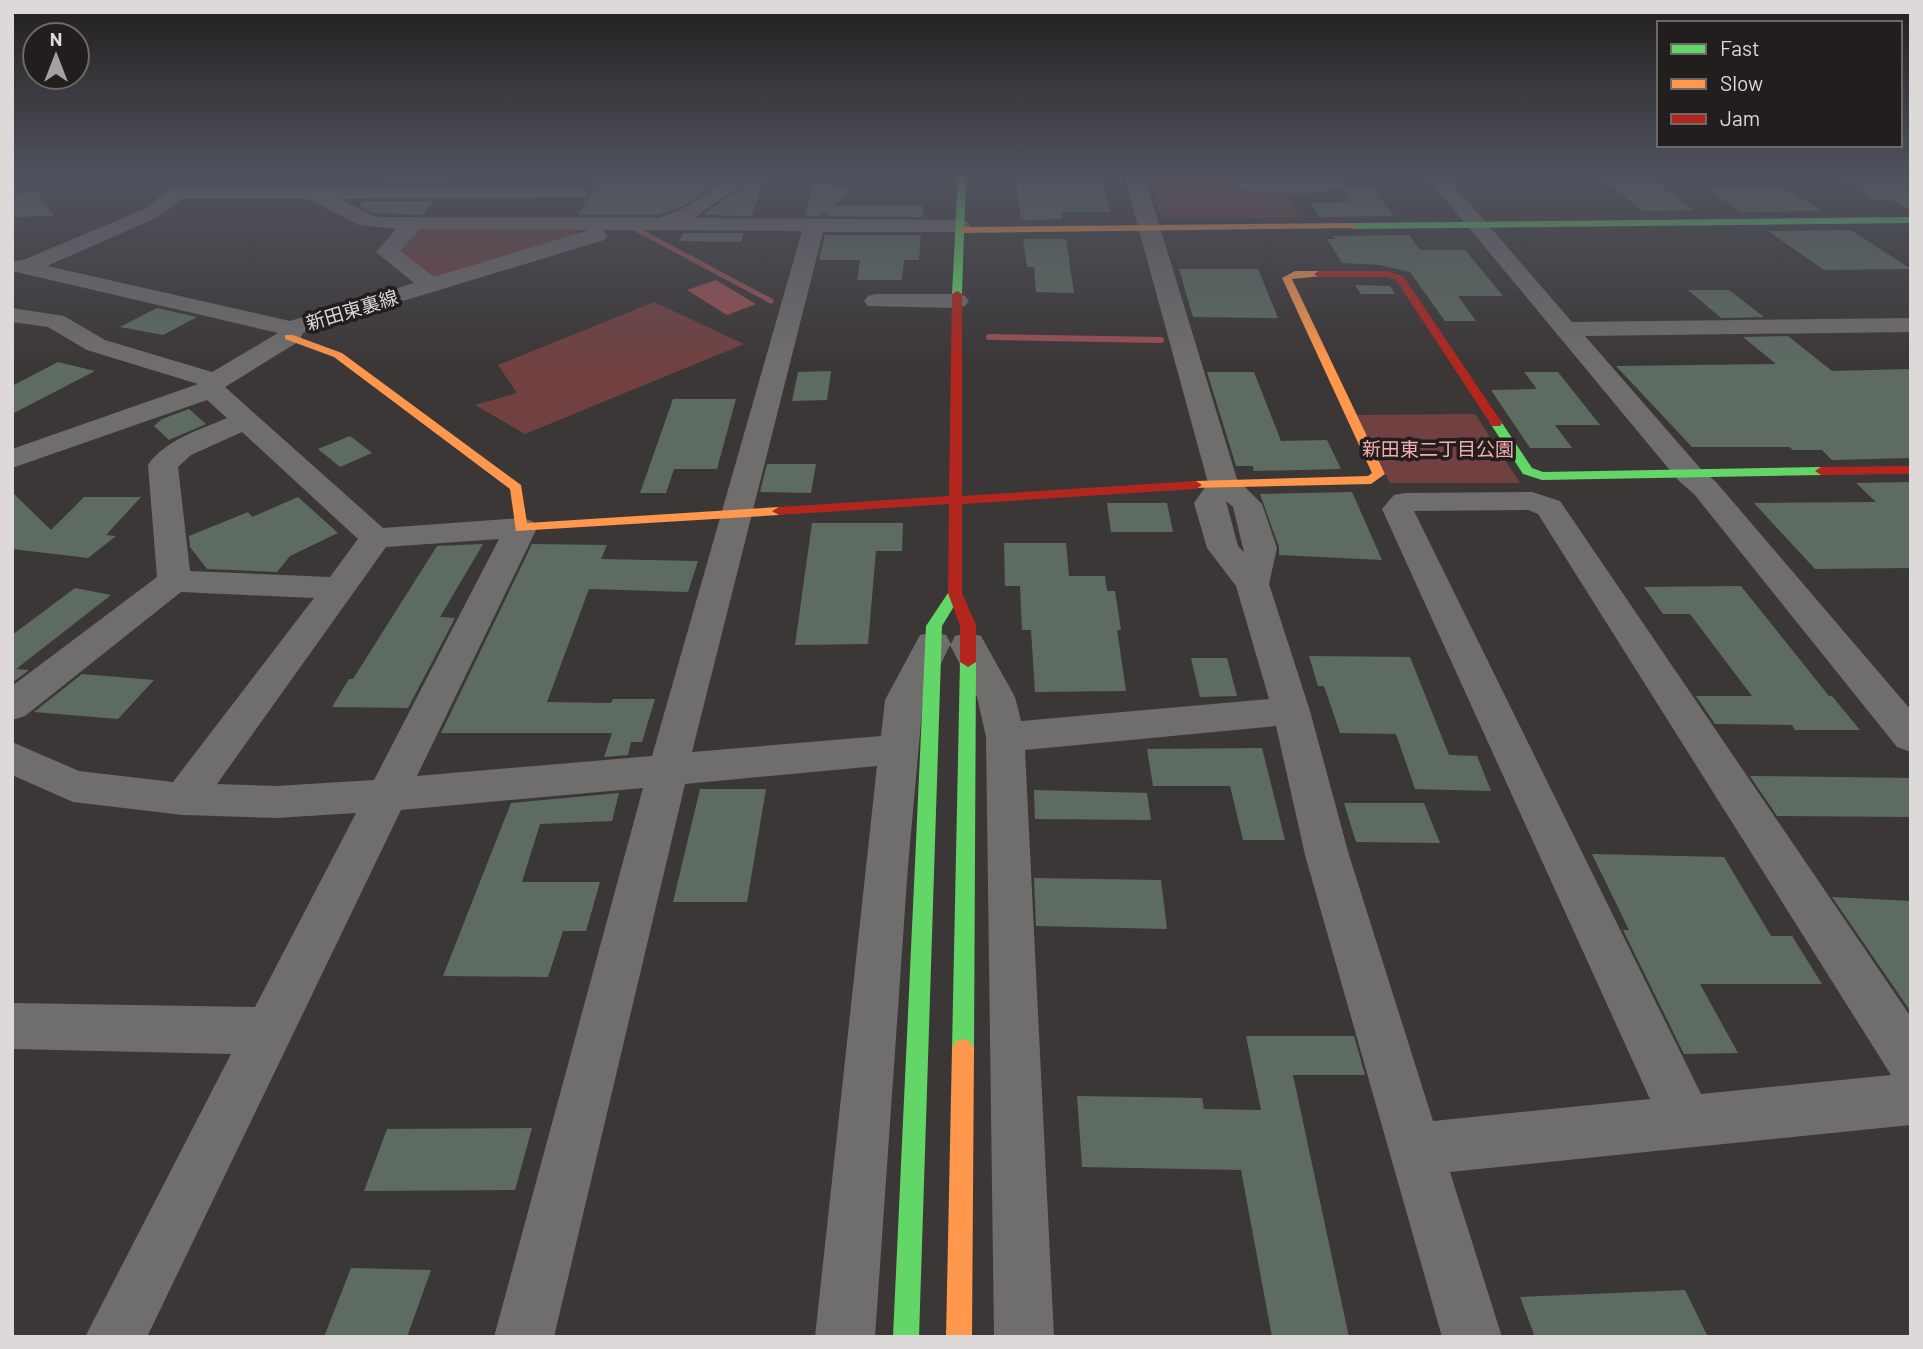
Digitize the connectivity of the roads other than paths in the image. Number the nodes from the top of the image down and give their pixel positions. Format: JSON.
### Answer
{"nodes":[{"id":1,"x":92,"y":238,"type":"edge"},
{"id":2,"x":400,"y":238,"type":"edge"},
{"id":3,"x":586,"y":238,"type":"edge"},
{"id":4,"x":811,"y":238,"type":"edge"},
{"id":5,"x":960,"y":238,"type":"edge"},
{"id":6,"x":1153,"y":238,"type":"edge"},
{"id":7,"x":1488,"y":238,"type":"edge"},
{"id":8,"x":24,"y":272,"type":"edge"},
{"id":9,"x":431,"y":285,"type":"junction"},
{"id":10,"x":876,"y":301,"type":"dead end"},
{"id":11,"x":957,"y":301,"type":"junction"},
{"id":12,"x":12,"y":315,"type":"edge"},
{"id":13,"x":1911,"y":325,"type":"edge"},
{"id":14,"x":1565,"y":329,"type":"junction"},
{"id":15,"x":291,"y":333,"type":"junction"},
{"id":16,"x":213,"y":385,"type":"junction"},
{"id":17,"x":247,"y":420,"type":"junction"},
{"id":18,"x":12,"y":459,"type":"edge"},
{"id":19,"x":1911,"y":470,"type":"edge"},
{"id":20,"x":1689,"y":474,"type":"junction"},
{"id":21,"x":1223,"y":483,"type":"junction"},
{"id":22,"x":954,"y":500,"type":"junction"},
{"id":23,"x":737,"y":514,"type":"junction"},
{"id":24,"x":522,"y":528,"type":"junction"},
{"id":25,"x":376,"y":538,"type":"junction"},
{"id":26,"x":174,"y":581,"type":"junction"},
{"id":27,"x":338,"y":588,"type":"junction"},
{"id":28,"x":955,"y":593,"type":"junction"},
{"id":29,"x":951,"y":645,"type":"junction"},
{"id":30,"x":12,"y":706,"type":"edge"},
{"id":31,"x":1291,"y":711,"type":"junction"},
{"id":32,"x":1004,"y":737,"type":"junction"},
{"id":33,"x":1911,"y":737,"type":"edge"},
{"id":34,"x":900,"y":749,"type":"junction"},
{"id":35,"x":12,"y":757,"type":"edge"},
{"id":36,"x":668,"y":769,"type":"junction"},
{"id":37,"x":386,"y":795,"type":"junction"},
{"id":38,"x":183,"y":799,"type":"junction"},
{"id":39,"x":12,"y":1026,"type":"edge"},
{"id":40,"x":268,"y":1031,"type":"junction"},
{"id":41,"x":1911,"y":1061,"type":"edge"},
{"id":42,"x":1911,"y":1100,"type":"edge"},
{"id":43,"x":1688,"y":1123,"type":"junction"},
{"id":44,"x":1417,"y":1149,"type":"junction"},
{"id":45,"x":115,"y":1337,"type":"edge"},
{"id":46,"x":524,"y":1337,"type":"edge"},
{"id":47,"x":845,"y":1337,"type":"edge"},
{"id":48,"x":906,"y":1337,"type":"edge"},
{"id":49,"x":959,"y":1337,"type":"edge"},
{"id":50,"x":1024,"y":1337,"type":"edge"},
{"id":51,"x":1472,"y":1337,"type":"edge"}],
"edges":[{"from":1,"to":8,"type":"street"},
{"from":2,"to":9,"type":"street"},
{"from":3,"to":9,"type":"street","name":"新田東裏線"},
{"from":4,"to":23,"type":"street"},
{"from":5,"to":11,"type":"street"},
{"from":6,"to":21,"type":"street"},
{"from":7,"to":14,"type":"street"},
{"from":8,"to":15,"type":"street"},
{"from":9,"to":15,"type":"street","name":"新田東裏線"},
{"from":10,"to":11,"type":"street"},
{"from":11,"to":22,"type":"street"},
{"from":12,"to":16,"type":"street"},
{"from":13,"to":14,"type":"street"},
{"from":14,"to":20,"type":"street"},
{"from":15,"to":16,"type":"street","name":"新田東裏線"},
{"from":15,"to":24,"type":"street"},
{"from":16,"to":17,"type":"street"},
{"from":16,"to":18,"type":"street","name":"新田東裏線"},
{"from":17,"to":25,"type":"street"},
{"from":17,"to":26,"type":"street"},
{"from":19,"to":20,"type":"street"},
{"from":20,"to":21,"type":"street"},
{"from":20,"to":33,"type":"street"},
{"from":21,"to":22,"type":"street"},
{"from":21,"to":31,"type":"street"},
{"from":22,"to":23,"type":"street"},
{"from":22,"to":28,"type":"street"},
{"from":23,"to":24,"type":"street"},
{"from":23,"to":36,"type":"street"},
{"from":24,"to":25,"type":"street"},
{"from":24,"to":37,"type":"street"},
{"from":25,"to":27,"type":"street"},
{"from":26,"to":27,"type":"street"},
{"from":26,"to":30,"type":"street"},
{"from":27,"to":38,"type":"street"},
{"from":28,"to":29,"type":"street"},
{"from":28,"to":29,"type":"street"},
{"from":29,"to":32,"type":"street"},
{"from":29,"to":34,"type":"street"},
{"from":29,"to":48,"type":"street"},
{"from":29,"to":49,"type":"street"},
{"from":31,"to":32,"type":"street"},
{"from":31,"to":44,"type":"street"},
{"from":32,"to":50,"type":"street"},
{"from":34,"to":36,"type":"street"},
{"from":34,"to":47,"type":"street"},
{"from":35,"to":38,"type":"street"},
{"from":36,"to":37,"type":"street"},
{"from":36,"to":46,"type":"street"},
{"from":37,"to":38,"type":"street"},
{"from":37,"to":40,"type":"street"},
{"from":39,"to":40,"type":"street"},
{"from":40,"to":45,"type":"street"},
{"from":41,"to":43,"type":"street"},
{"from":42,"to":43,"type":"street"},
{"from":43,"to":44,"type":"street"},
{"from":44,"to":51,"type":"street"}]}
